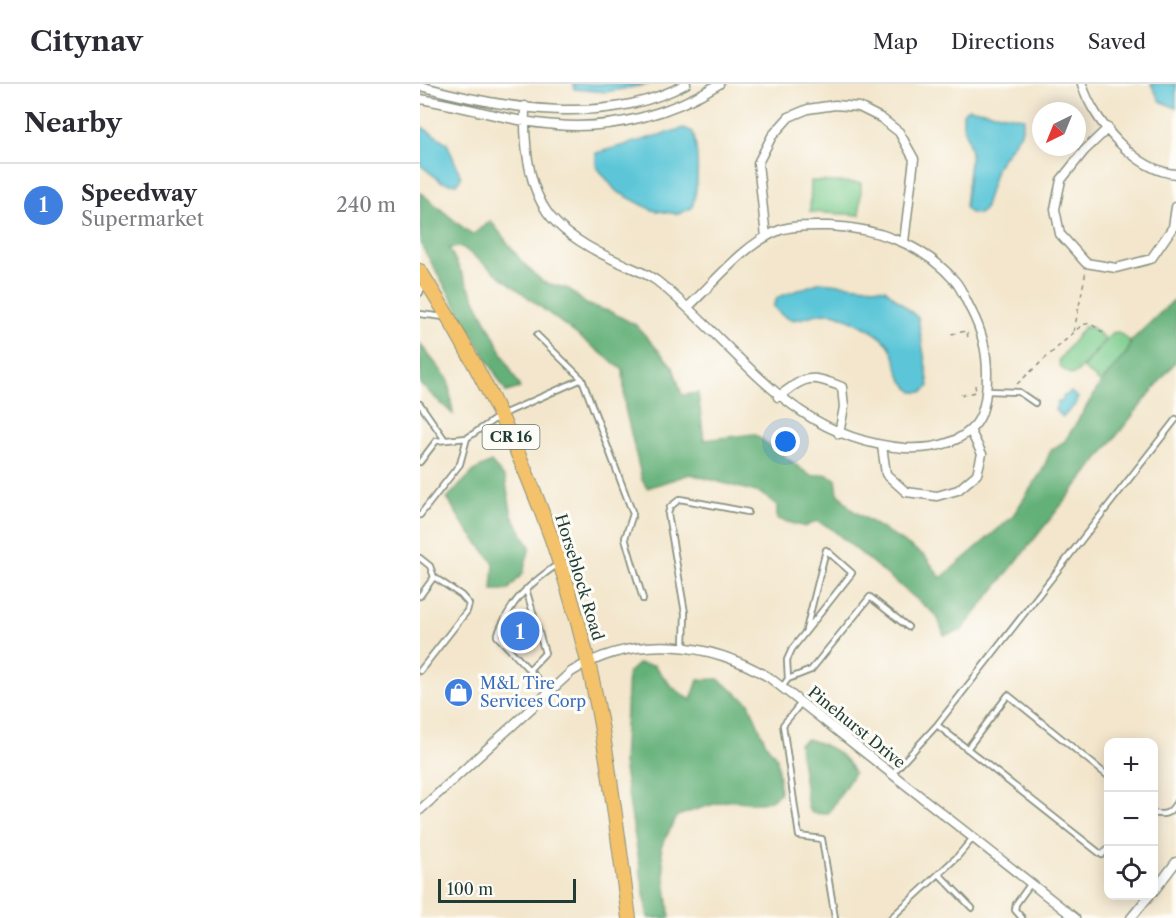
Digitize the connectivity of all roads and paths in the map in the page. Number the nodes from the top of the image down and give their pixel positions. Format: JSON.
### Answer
{"nodes":[{"id":1,"x":686,"y":84,"type":"edge"},
{"id":2,"x":719,"y":84,"type":"edge"},
{"id":3,"x":1082,"y":84,"type":"edge"},
{"id":4,"x":420,"y":86,"type":"edge"},
{"id":5,"x":420,"y":99,"type":"edge"},
{"id":6,"x":525,"y":106,"type":"junction"},
{"id":7,"x":524,"y":120,"type":"junction"},
{"id":8,"x":1108,"y":128,"type":"junction"},
{"id":9,"x":1176,"y":174,"type":"edge"},
{"id":10,"x":1176,"y":207,"type":"edge"},
{"id":11,"x":766,"y":237,"type":"junction"},
{"id":12,"x":904,"y":242,"type":"junction"},
{"id":13,"x":1087,"y":268,"type":"dead end"},
{"id":14,"x":423,"y":276,"type":"edge"},
{"id":15,"x":420,"y":293,"type":"edge"},
{"id":16,"x":688,"y":307,"type":"junction"},
{"id":17,"x":420,"y":314,"type":"edge"},
{"id":18,"x":448,"y":317,"type":"junction"},
{"id":19,"x":1073,"y":332,"type":"junction"},
{"id":20,"x":951,"y":334,"type":"dead end"},
{"id":21,"x":537,"y":335,"type":"dead end"},
{"id":22,"x":1106,"y":335,"type":"dead end"},
{"id":23,"x":968,"y":339,"type":"dead end"},
{"id":24,"x":582,"y":379,"type":"junction"},
{"id":25,"x":975,"y":385,"type":"dead end"},
{"id":26,"x":986,"y":391,"type":"junction"},
{"id":27,"x":1010,"y":392,"type":"junction"},
{"id":28,"x":961,"y":394,"type":"dead end"},
{"id":29,"x":778,"y":397,"type":"junction"},
{"id":30,"x":1035,"y":403,"type":"dead end"},
{"id":31,"x":420,"y":404,"type":"edge"},
{"id":32,"x":501,"y":415,"type":"junction"},
{"id":33,"x":1176,"y":419,"type":"edge"},
{"id":34,"x":970,"y":430,"type":"junction"},
{"id":35,"x":839,"y":434,"type":"junction"},
{"id":36,"x":467,"y":438,"type":"junction"},
{"id":37,"x":445,"y":440,"type":"junction"},
{"id":38,"x":882,"y":446,"type":"junction"},
{"id":39,"x":420,"y":462,"type":"edge"},
{"id":40,"x":748,"y":512,"type":"dead end"},
{"id":41,"x":420,"y":515,"type":"edge"},
{"id":42,"x":420,"y":558,"type":"edge"},
{"id":43,"x":560,"y":562,"type":"junction"},
{"id":44,"x":434,"y":577,"type":"junction"},
{"id":45,"x":526,"y":589,"type":"junction"},
{"id":46,"x":420,"y":596,"type":"edge"},
{"id":47,"x":643,"y":599,"type":"dead end"},
{"id":48,"x":908,"y":627,"type":"dead end"},
{"id":49,"x":806,"y":630,"type":"junction"},
{"id":50,"x":684,"y":646,"type":"junction"},
{"id":51,"x":588,"y":662,"type":"junction"},
{"id":52,"x":529,"y":670,"type":"junction"},
{"id":53,"x":420,"y":671,"type":"edge"},
{"id":54,"x":788,"y":679,"type":"junction"},
{"id":55,"x":782,"y":687,"type":"junction"},
{"id":56,"x":549,"y":691,"type":"junction"},
{"id":57,"x":801,"y":702,"type":"junction"},
{"id":58,"x":937,"y":725,"type":"junction"},
{"id":59,"x":967,"y":749,"type":"junction"},
{"id":60,"x":1104,"y":773,"type":"edge"},
{"id":61,"x":892,"y":774,"type":"junction"},
{"id":62,"x":1176,"y":803,"type":"edge"},
{"id":63,"x":420,"y":810,"type":"edge"},
{"id":64,"x":1158,"y":814,"type":"edge"},
{"id":65,"x":973,"y":838,"type":"junction"},
{"id":66,"x":1104,"y":853,"type":"edge"},
{"id":67,"x":1176,"y":862,"type":"edge"},
{"id":68,"x":939,"y":874,"type":"junction"},
{"id":69,"x":1031,"y":883,"type":"junction"},
{"id":70,"x":1158,"y":886,"type":"edge"},
{"id":71,"x":1146,"y":900,"type":"edge"},
{"id":72,"x":972,"y":908,"type":"dead end"},
{"id":73,"x":629,"y":918,"type":"edge"},
{"id":74,"x":835,"y":918,"type":"edge"},
{"id":75,"x":891,"y":918,"type":"edge"},
{"id":76,"x":1022,"y":918,"type":"edge"},
{"id":77,"x":1075,"y":918,"type":"edge"},
{"id":78,"x":1131,"y":918,"type":"edge"}],
"edges":[{"from":1,"to":6,"type":"street"},
{"from":2,"to":7,"type":"street"},
{"from":3,"to":8,"type":"street"},
{"from":4,"to":6,"type":"street"},
{"from":5,"to":7,"type":"street"},
{"from":6,"to":7,"type":"street"},
{"from":7,"to":16,"type":"street"},
{"from":8,"to":9,"type":"street"},
{"from":8,"to":10,"type":"street"},
{"from":11,"to":12,"type":"street"},
{"from":11,"to":12,"type":"street"},
{"from":11,"to":16,"type":"street"},
{"from":12,"to":26,"type":"street"},
{"from":13,"to":19,"type":"path"},
{"from":14,"to":15,"type":"lane"},
{"from":14,"to":18,"type":"main road","name":"Horseblock Road","number":"CR 16"},
{"from":16,"to":29,"type":"street"},
{"from":17,"to":18,"type":"lane"},
{"from":18,"to":32,"type":"main road","name":"Horseblock Road","number":"CR 16"},
{"from":19,"to":22,"type":"path"},
{"from":19,"to":27,"type":"path"},
{"from":20,"to":23,"type":"path"},
{"from":21,"to":24,"type":"lane"},
{"from":24,"to":32,"type":"lane"},
{"from":24,"to":47,"type":"lane"},
{"from":25,"to":28,"type":"path"},
{"from":26,"to":27,"type":"lane"},
{"from":26,"to":34,"type":"street"},
{"from":27,"to":30,"type":"lane"},
{"from":29,"to":35,"type":"street"},
{"from":29,"to":35,"type":"street"},
{"from":31,"to":37,"type":"lane"},
{"from":32,"to":36,"type":"lane"},
{"from":32,"to":43,"type":"main road","name":"Horseblock Road","number":"CR 16"},
{"from":33,"to":58,"type":"lane"},
{"from":34,"to":38,"type":"street"},
{"from":34,"to":38,"type":"street"},
{"from":35,"to":38,"type":"street"},
{"from":36,"to":37,"type":"lane"},
{"from":36,"to":41,"type":"lane"},
{"from":37,"to":39,"type":"lane"},
{"from":40,"to":50,"type":"lane"},
{"from":42,"to":44,"type":"lane"},
{"from":43,"to":45,"type":"lane"},
{"from":43,"to":51,"type":"main road","name":"Horseblock Road","number":"CR 16"},
{"from":44,"to":46,"type":"lane"},
{"from":44,"to":53,"type":"lane"},
{"from":45,"to":52,"type":"lane"},
{"from":45,"to":52,"type":"lane"},
{"from":48,"to":54,"type":"lane"},
{"from":49,"to":49,"type":"lane"},
{"from":49,"to":54,"type":"lane"},
{"from":50,"to":51,"type":"street","name":"Pinehurst Drive"},
{"from":50,"to":55,"type":"street","name":"Pinehurst Drive"},
{"from":51,"to":56,"type":"street","name":"Pinehurst Drive"},
{"from":51,"to":73,"type":"main road","name":"Horseblock Road","number":"CR 16"},
{"from":52,"to":56,"type":"lane"},
{"from":54,"to":55,"type":"lane"},
{"from":55,"to":57,"type":"street","name":"Pinehurst Drive"},
{"from":56,"to":63,"type":"street","name":"Pinehurst Drive"},
{"from":57,"to":61,"type":"street","name":"Pinehurst Drive"},
{"from":57,"to":74,"type":"lane"},
{"from":58,"to":59,"type":"lane"},
{"from":58,"to":61,"type":"lane"},
{"from":59,"to":60,"type":"lane"},
{"from":59,"to":66,"type":"lane"},
{"from":61,"to":65,"type":"street","name":"Pinehurst Drive"},
{"from":62,"to":64,"type":"lane"},
{"from":65,"to":68,"type":"lane"},
{"from":65,"to":69,"type":"street","name":"Pinehurst Drive"},
{"from":67,"to":70,"type":"street"},
{"from":68,"to":72,"type":"lane"},
{"from":68,"to":75,"type":"lane"},
{"from":69,"to":76,"type":"lane"},
{"from":69,"to":77,"type":"street","name":"Pinehurst Drive"},
{"from":71,"to":78,"type":"street"}]}
